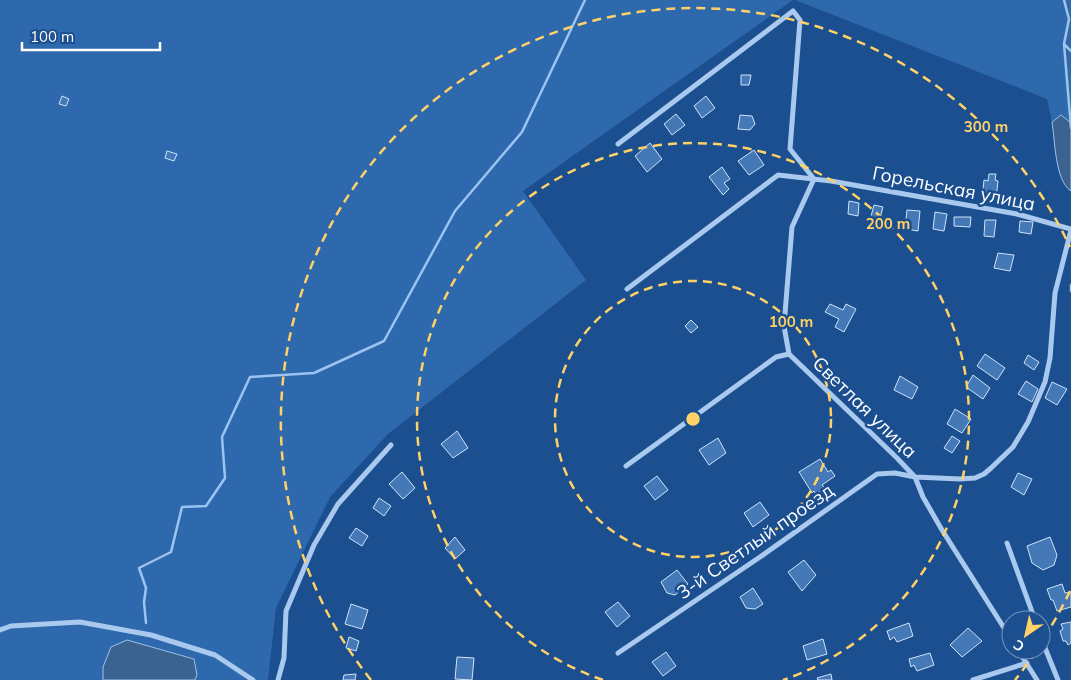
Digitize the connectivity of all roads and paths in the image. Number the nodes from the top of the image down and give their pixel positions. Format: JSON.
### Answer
{"nodes":[{"id":1,"x":618,"y":144,"type":"dead end"},
{"id":2,"x":814,"y":179,"type":"junction"},
{"id":3,"x":1071,"y":229,"type":"edge"},
{"id":4,"x":627,"y":289,"type":"dead end"},
{"id":5,"x":789,"y":354,"type":"junction"},
{"id":6,"x":391,"y":444,"type":"dead end"},
{"id":7,"x":1013,"y":447,"type":"joint"},
{"id":8,"x":626,"y":466,"type":"dead end"},
{"id":9,"x":915,"y":477,"type":"junction"},
{"id":10,"x":1007,"y":543,"type":"dead end"},
{"id":11,"x":1031,"y":610,"type":"edge"},
{"id":12,"x":1001,"y":623,"type":"edge"},
{"id":13,"x":0,"y":630,"type":"edge"},
{"id":14,"x":618,"y":653,"type":"dead end"},
{"id":15,"x":1025,"y":660,"type":"edge"},
{"id":16,"x":1050,"y":660,"type":"edge"},
{"id":17,"x":1027,"y":663,"type":"junction"},
{"id":18,"x":253,"y":680,"type":"edge"},
{"id":19,"x":278,"y":680,"type":"edge"},
{"id":20,"x":973,"y":680,"type":"edge"},
{"id":21,"x":1037,"y":680,"type":"edge"},
{"id":22,"x":1058,"y":680,"type":"edge"}],
"edges":[{"from":1,"to":2,"type":"street"},
{"from":2,"to":3,"type":"street","name":"Горельская улица"},
{"from":2,"to":4,"type":"street","name":"Горельская улица"},
{"from":2,"to":5,"type":"street","name":"Светлая улица"},
{"from":3,"to":7,"type":"street","name":"Горельская улица"},
{"from":5,"to":8,"type":"street"},
{"from":5,"to":9,"type":"street","name":"Светлая улица"},
{"from":6,"to":19,"type":"street"},
{"from":7,"to":9,"type":"street","name":"3-й Светлый проезд"},
{"from":9,"to":12,"type":"street","name":"Светлая улица"},
{"from":9,"to":14,"type":"street","name":"3-й Светлый проезд"},
{"from":10,"to":11,"type":"street"},
{"from":13,"to":18,"type":"street"},
{"from":15,"to":17,"type":"street"},
{"from":16,"to":22,"type":"street"},
{"from":17,"to":20,"type":"street"},
{"from":17,"to":21,"type":"street"}]}
